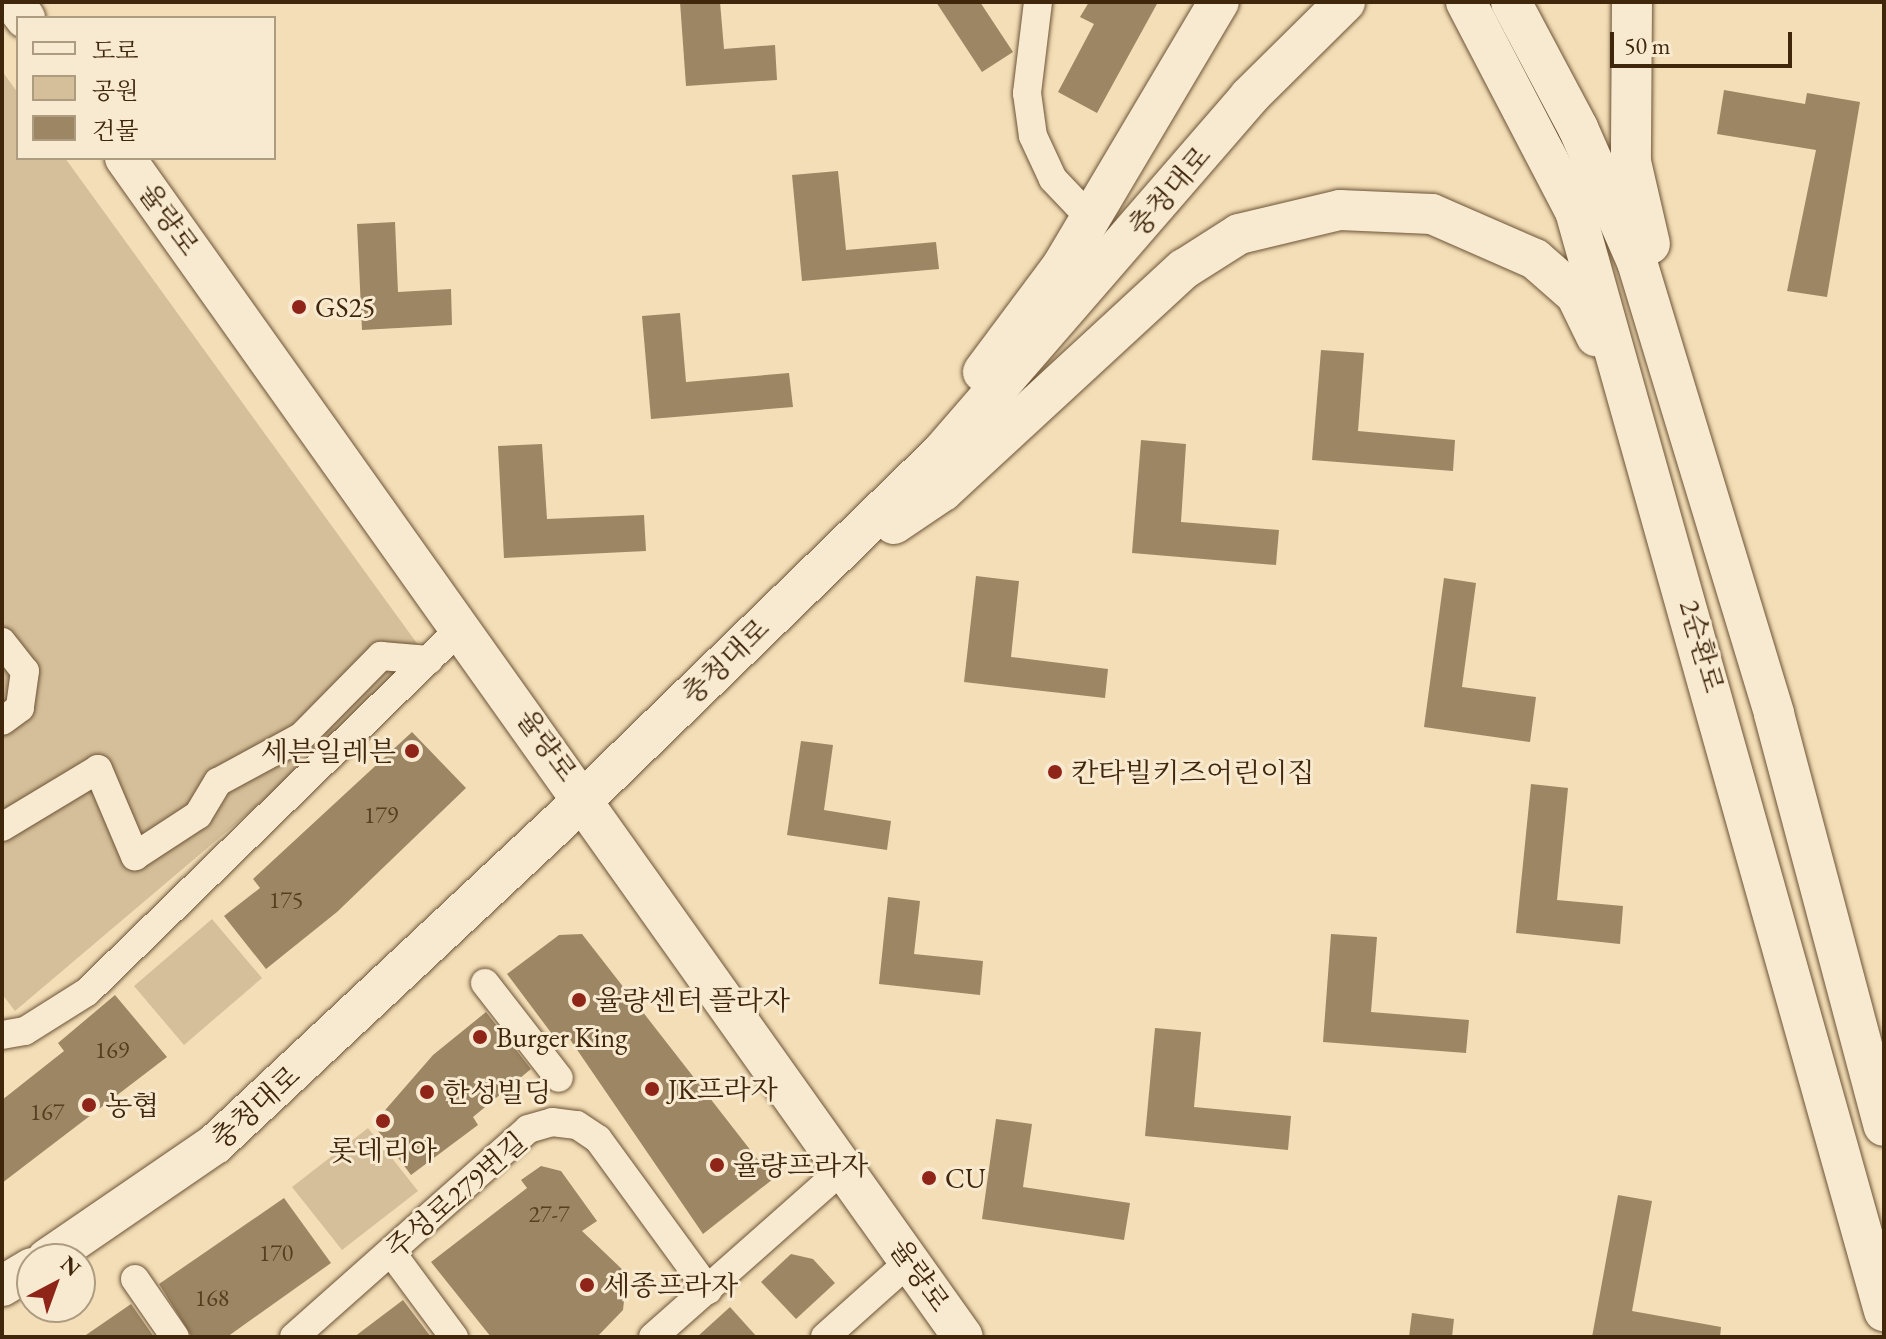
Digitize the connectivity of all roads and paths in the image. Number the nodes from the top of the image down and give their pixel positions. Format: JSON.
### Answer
{"nodes":[{"id":1,"x":1038,"y":2,"type":"edge"},
{"id":2,"x":1219,"y":2,"type":"edge"},
{"id":3,"x":1345,"y":2,"type":"edge"},
{"id":4,"x":1466,"y":2,"type":"edge"},
{"id":5,"x":1511,"y":2,"type":"edge"},
{"id":6,"x":1632,"y":2,"type":"edge"},
{"id":7,"x":126,"y":160,"type":"edge"},
{"id":8,"x":1090,"y":218,"type":"junction"},
{"id":9,"x":1648,"y":296,"type":"junction"},
{"id":10,"x":1637,"y":418,"type":"junction"},
{"id":11,"x":801,"y":587,"type":"junction"},
{"id":12,"x":462,"y":627,"type":"junction"},
{"id":13,"x":2,"y":642,"type":"edge"},
{"id":14,"x":429,"y":660,"type":"junction"},
{"id":15,"x":2,"y":721,"type":"edge"},
{"id":16,"x":585,"y":798,"type":"junction"},
{"id":17,"x":2,"y":827,"type":"edge"},
{"id":18,"x":485,"y":983,"type":"dead end"},
{"id":19,"x":2,"y":1035,"type":"edge"},
{"id":20,"x":559,"y":1078,"type":"dead end"},
{"id":21,"x":1884,"y":1126,"type":"edge"},
{"id":22,"x":844,"y":1168,"type":"junction"},
{"id":23,"x":70,"y":1243,"type":"edge"},
{"id":24,"x":391,"y":1252,"type":"junction"},
{"id":25,"x":910,"y":1261,"type":"junction"},
{"id":26,"x":135,"y":1279,"type":"dead end"},
{"id":27,"x":708,"y":1290,"type":"junction"},
{"id":28,"x":1884,"y":1311,"type":"edge"},
{"id":29,"x":175,"y":1337,"type":"edge"},
{"id":30,"x":294,"y":1337,"type":"edge"},
{"id":31,"x":454,"y":1337,"type":"edge"},
{"id":32,"x":653,"y":1337,"type":"edge"},
{"id":33,"x":825,"y":1337,"type":"edge"},
{"id":34,"x":963,"y":1337,"type":"edge"}],
"edges":[{"from":1,"to":8,"type":"street"},
{"from":2,"to":8,"type":"street"},
{"from":3,"to":11,"type":"street","name":"충청대로"},
{"from":4,"to":10,"type":"street","name":"2순환로"},
{"from":5,"to":9,"type":"street","name":"2순환로"},
{"from":6,"to":9,"type":"street"},
{"from":7,"to":12,"type":"street","name":"율량로"},
{"from":8,"to":11,"type":"street"},
{"from":9,"to":21,"type":"street","name":"2순환로"},
{"from":10,"to":11,"type":"street"},
{"from":10,"to":28,"type":"street","name":"2순환로"},
{"from":11,"to":16,"type":"street","name":"충청대로"},
{"from":12,"to":14,"type":"street"},
{"from":12,"to":16,"type":"street","name":"율량로"},
{"from":13,"to":15,"type":"street"},
{"from":14,"to":17,"type":"street"},
{"from":14,"to":19,"type":"street"},
{"from":16,"to":22,"type":"street","name":"율량로"},
{"from":16,"to":23,"type":"street","name":"충청대로"},
{"from":18,"to":20,"type":"street"},
{"from":22,"to":25,"type":"street","name":"율량로"},
{"from":22,"to":27,"type":"street"},
{"from":24,"to":27,"type":"street","name":"주성로279번길"},
{"from":24,"to":30,"type":"street","name":"주성로279번길"},
{"from":24,"to":31,"type":"street"},
{"from":25,"to":33,"type":"street"},
{"from":25,"to":34,"type":"street","name":"율량로"},
{"from":26,"to":29,"type":"street"},
{"from":27,"to":32,"type":"street"}]}
